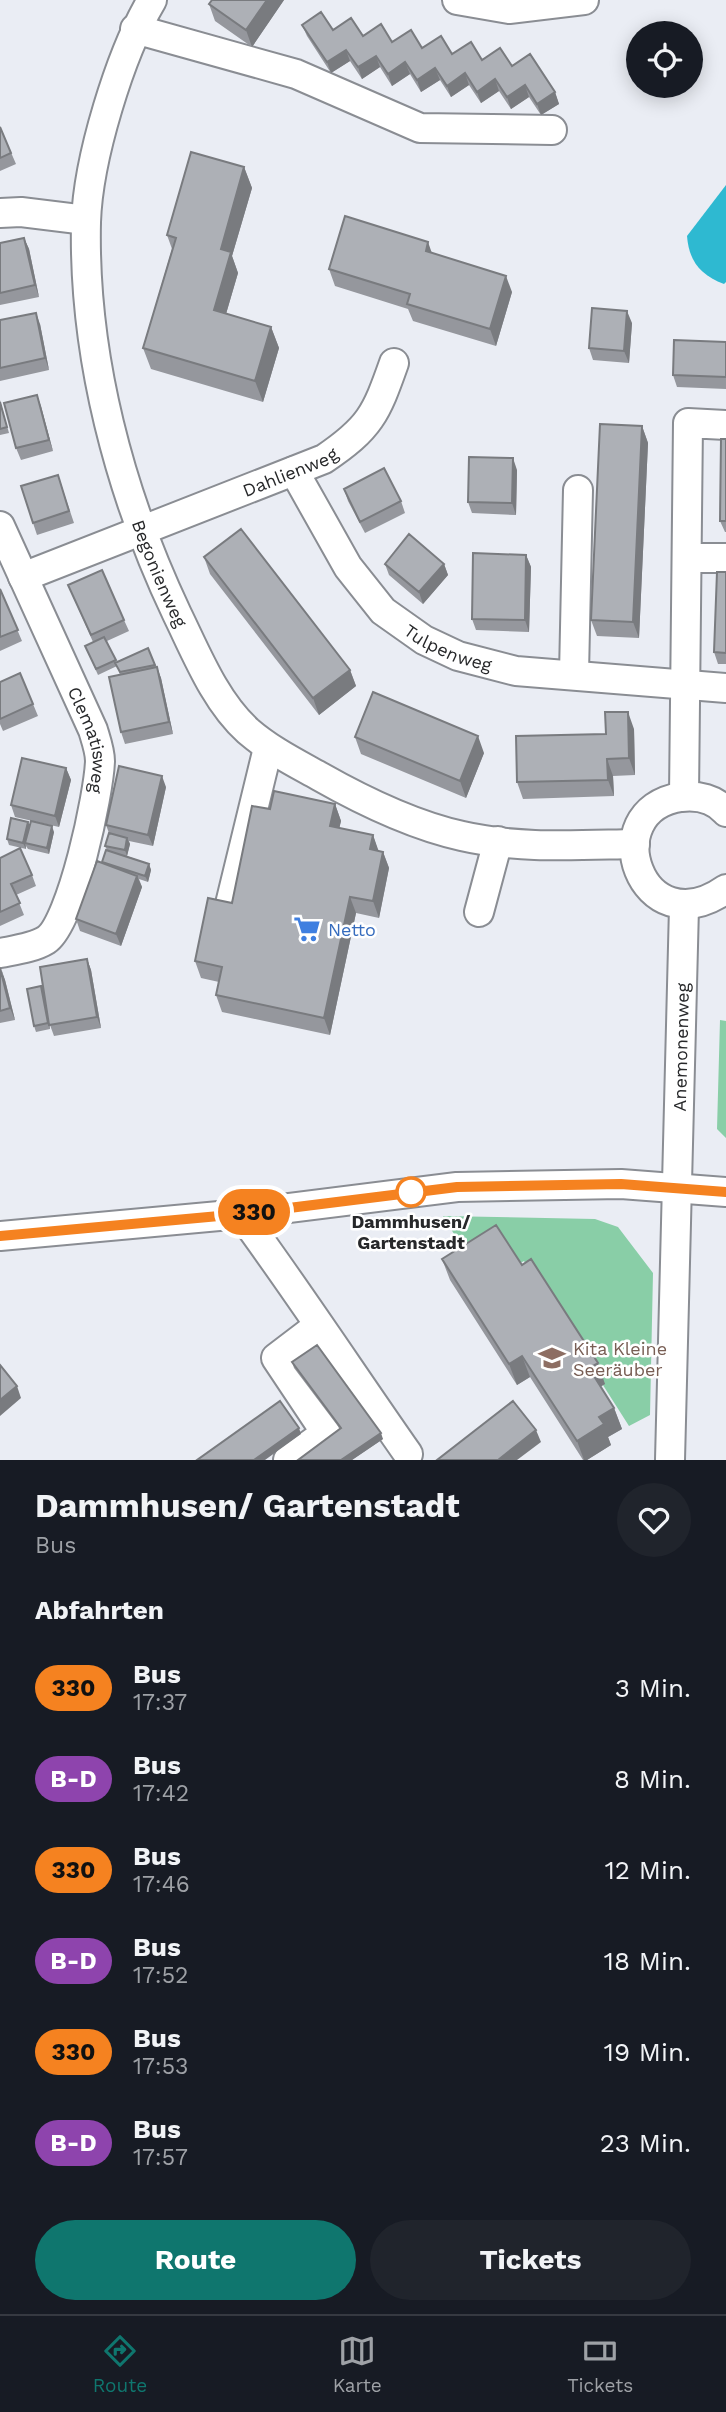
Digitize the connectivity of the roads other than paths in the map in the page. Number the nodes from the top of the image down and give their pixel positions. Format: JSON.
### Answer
{"nodes":[{"id":1,"x":152,"y":0,"type":"edge"},
{"id":2,"x":457,"y":0,"type":"edge"},
{"id":3,"x":583,"y":0,"type":"edge"},
{"id":4,"x":135,"y":29,"type":"junction"},
{"id":5,"x":552,"y":130,"type":"dead end"},
{"id":6,"x":0,"y":213,"type":"edge"},
{"id":7,"x":86,"y":220,"type":"junction"},
{"id":8,"x":394,"y":363,"type":"dead end"},
{"id":9,"x":726,"y":425,"type":"edge"},
{"id":10,"x":294,"y":471,"type":"junction"},
{"id":11,"x":578,"y":490,"type":"dead end"},
{"id":12,"x":0,"y":526,"type":"edge"},
{"id":13,"x":142,"y":532,"type":"junction"},
{"id":14,"x":687,"y":558,"type":"junction"},
{"id":15,"x":726,"y":558,"type":"edge"},
{"id":16,"x":23,"y":577,"type":"junction"},
{"id":17,"x":574,"y":674,"type":"junction"},
{"id":18,"x":686,"y":686,"type":"junction"},
{"id":19,"x":726,"y":688,"type":"edge"},
{"id":20,"x":268,"y":748,"type":"junction"},
{"id":21,"x":684,"y":796,"type":"junction"},
{"id":22,"x":726,"y":811,"type":"edge"},
{"id":23,"x":498,"y":841,"type":"junction"},
{"id":24,"x":635,"y":844,"type":"junction"},
{"id":25,"x":726,"y":889,"type":"edge"},
{"id":26,"x":230,"y":904,"type":"edge"},
{"id":27,"x":684,"y":907,"type":"junction"},
{"id":28,"x":479,"y":912,"type":"dead end"},
{"id":29,"x":0,"y":953,"type":"edge"},
{"id":30,"x":679,"y":1188,"type":"junction"},
{"id":31,"x":726,"y":1192,"type":"edge"},
{"id":32,"x":241,"y":1214,"type":"junction"},
{"id":33,"x":0,"y":1236,"type":"edge"},
{"id":34,"x":318,"y":1326,"type":"junction"},
{"id":35,"x":408,"y":1454,"type":"dead end"},
{"id":36,"x":288,"y":1460,"type":"edge"},
{"id":37,"x":670,"y":1460,"type":"edge"}],
"edges":[{"from":1,"to":4,"type":"street","name":"Begonienweg"},
{"from":2,"to":3,"type":"street"},
{"from":4,"to":5,"type":"street"},
{"from":4,"to":7,"type":"street","name":"Begonienweg"},
{"from":6,"to":7,"type":"street"},
{"from":7,"to":13,"type":"street","name":"Begonienweg"},
{"from":8,"to":10,"type":"street","name":"Dahlienweg"},
{"from":9,"to":14,"type":"street"},
{"from":10,"to":13,"type":"street","name":"Dahlienweg"},
{"from":10,"to":17,"type":"street","name":"Tulpenweg"},
{"from":11,"to":17,"type":"street"},
{"from":12,"to":16,"type":"street","name":"Clematisweg"},
{"from":13,"to":16,"type":"street"},
{"from":13,"to":20,"type":"street","name":"Begonienweg"},
{"from":14,"to":15,"type":"street"},
{"from":14,"to":18,"type":"street"},
{"from":16,"to":29,"type":"street","name":"Clematisweg"},
{"from":17,"to":18,"type":"street","name":"Tulpenweg"},
{"from":18,"to":19,"type":"street","name":"Tulpenweg"},
{"from":18,"to":21,"type":"street"},
{"from":20,"to":23,"type":"street","name":"Begonienweg"},
{"from":20,"to":26,"type":"street"},
{"from":21,"to":22,"type":"street"},
{"from":21,"to":24,"type":"street"},
{"from":23,"to":24,"type":"street","name":"Begonienweg"},
{"from":23,"to":28,"type":"street"},
{"from":24,"to":27,"type":"street"},
{"from":25,"to":27,"type":"street"},
{"from":27,"to":30,"type":"street","name":"Anemonenweg"},
{"from":30,"to":31,"type":"street"},
{"from":30,"to":32,"type":"street"},
{"from":30,"to":37,"type":"street","name":"Anemonenweg"},
{"from":32,"to":33,"type":"street"},
{"from":32,"to":34,"type":"street"},
{"from":34,"to":35,"type":"street"},
{"from":34,"to":36,"type":"street"}]}
